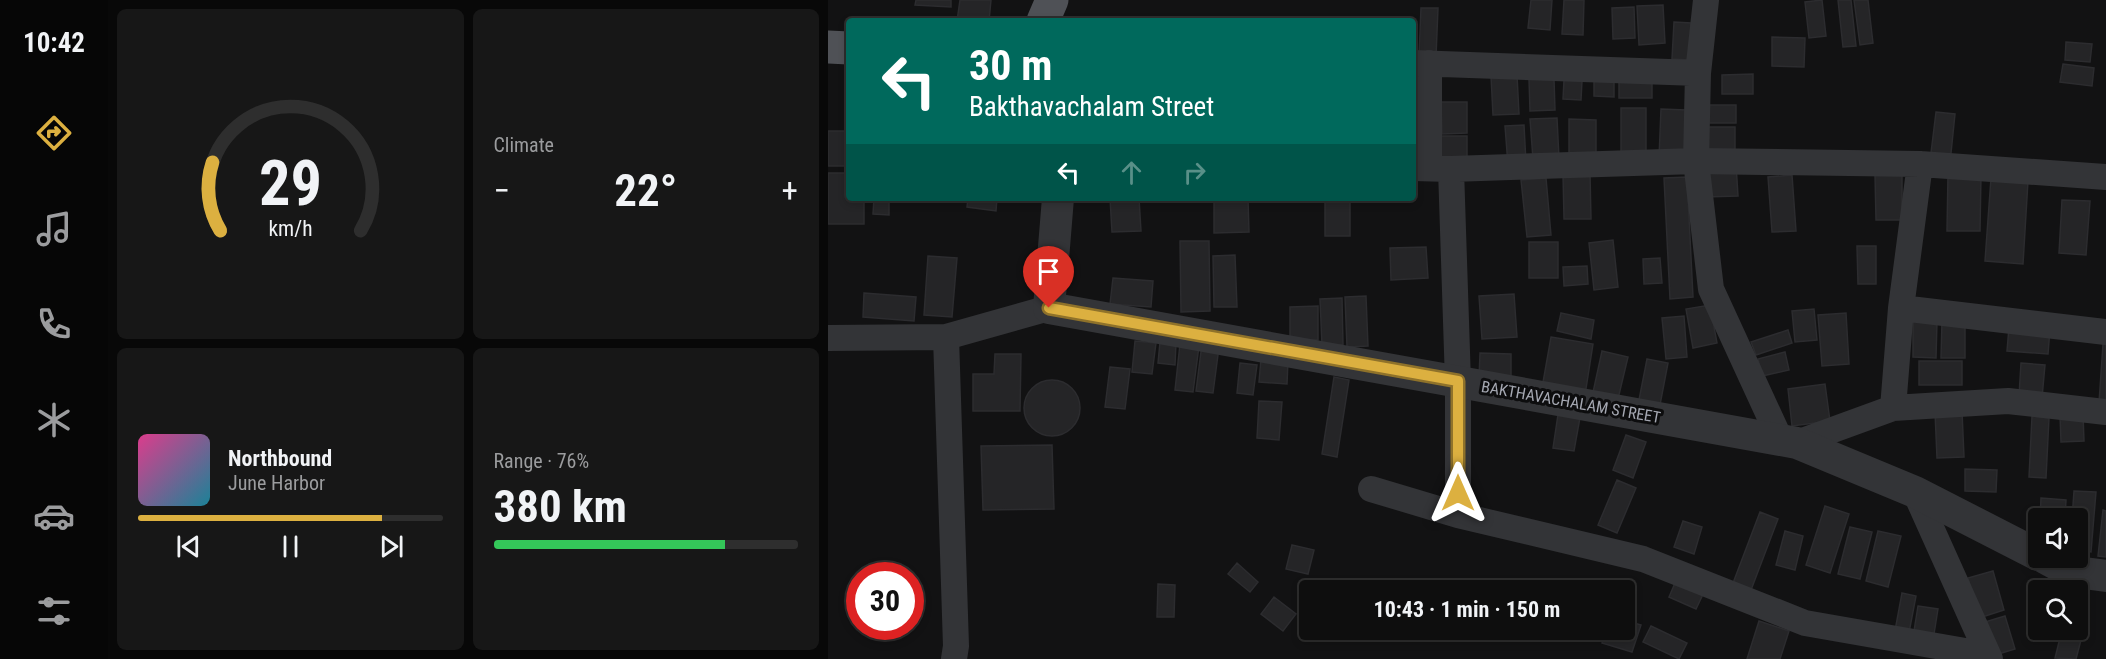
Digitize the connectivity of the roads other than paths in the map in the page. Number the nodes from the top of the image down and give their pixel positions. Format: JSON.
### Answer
{"nodes":[{"id":1,"x":1052,"y":0,"type":"edge"},
{"id":2,"x":1706,"y":0,"type":"edge"},
{"id":3,"x":1044,"y":18,"type":"edge"},
{"id":4,"x":828,"y":47,"type":"edge"},
{"id":5,"x":846,"y":48,"type":"edge"},
{"id":6,"x":1421,"y":63,"type":"edge"},
{"id":7,"x":1698,"y":73,"type":"junction"},
{"id":8,"x":1696,"y":161,"type":"junction"},
{"id":9,"x":1920,"y":164,"type":"junction"},
{"id":10,"x":1431,"y":168,"type":"edge"},
{"id":11,"x":2106,"y":177,"type":"edge"},
{"id":12,"x":1058,"y":201,"type":"edge"},
{"id":13,"x":1049,"y":308,"type":"junction"},
{"id":14,"x":1901,"y":308,"type":"junction"},
{"id":15,"x":2106,"y":332,"type":"edge"},
{"id":16,"x":946,"y":337,"type":"junction"},
{"id":17,"x":828,"y":338,"type":"edge"},
{"id":18,"x":1458,"y":381,"type":"junction"},
{"id":19,"x":1893,"y":408,"type":"junction"},
{"id":20,"x":2106,"y":412,"type":"edge"},
{"id":21,"x":1789,"y":441,"type":"junction"},
{"id":22,"x":1371,"y":489,"type":"dead end"},
{"id":23,"x":1915,"y":492,"type":"junction"},
{"id":24,"x":1458,"y":515,"type":"junction"},
{"id":25,"x":2028,"y":550,"type":"edge"},
{"id":26,"x":2063,"y":568,"type":"edge"},
{"id":27,"x":2106,"y":576,"type":"edge"},
{"id":28,"x":1989,"y":657,"type":"edge"},
{"id":29,"x":954,"y":659,"type":"edge"}],
"edges":[{"from":1,"to":3,"type":"main road"},
{"from":2,"to":7,"type":"street"},
{"from":4,"to":5,"type":"main road"},
{"from":6,"to":7,"type":"street"},
{"from":6,"to":10,"type":"street"},
{"from":7,"to":8,"type":"street"},
{"from":8,"to":9,"type":"street"},
{"from":8,"to":10,"type":"street"},
{"from":8,"to":21,"type":"street"},
{"from":9,"to":11,"type":"street"},
{"from":9,"to":14,"type":"street"},
{"from":10,"to":18,"type":"street"},
{"from":12,"to":13,"type":"street"},
{"from":13,"to":16,"type":"street"},
{"from":13,"to":18,"type":"street","name":"BAKTHAVACHALAM STREET"},
{"from":14,"to":15,"type":"street"},
{"from":14,"to":19,"type":"street"},
{"from":16,"to":17,"type":"street"},
{"from":16,"to":29,"type":"street"},
{"from":18,"to":21,"type":"street","name":"BAKTHAVACHALAM STREET"},
{"from":18,"to":24,"type":"street"},
{"from":19,"to":20,"type":"street"},
{"from":19,"to":21,"type":"street"},
{"from":21,"to":23,"type":"street","name":"BAKTHAVACHALAM STREET"},
{"from":22,"to":24,"type":"street"},
{"from":23,"to":25,"type":"street","name":"BAKTHAVACHALAM STREET"},
{"from":23,"to":28,"type":"street"},
{"from":24,"to":28,"type":"street"},
{"from":26,"to":27,"type":"street"}]}
